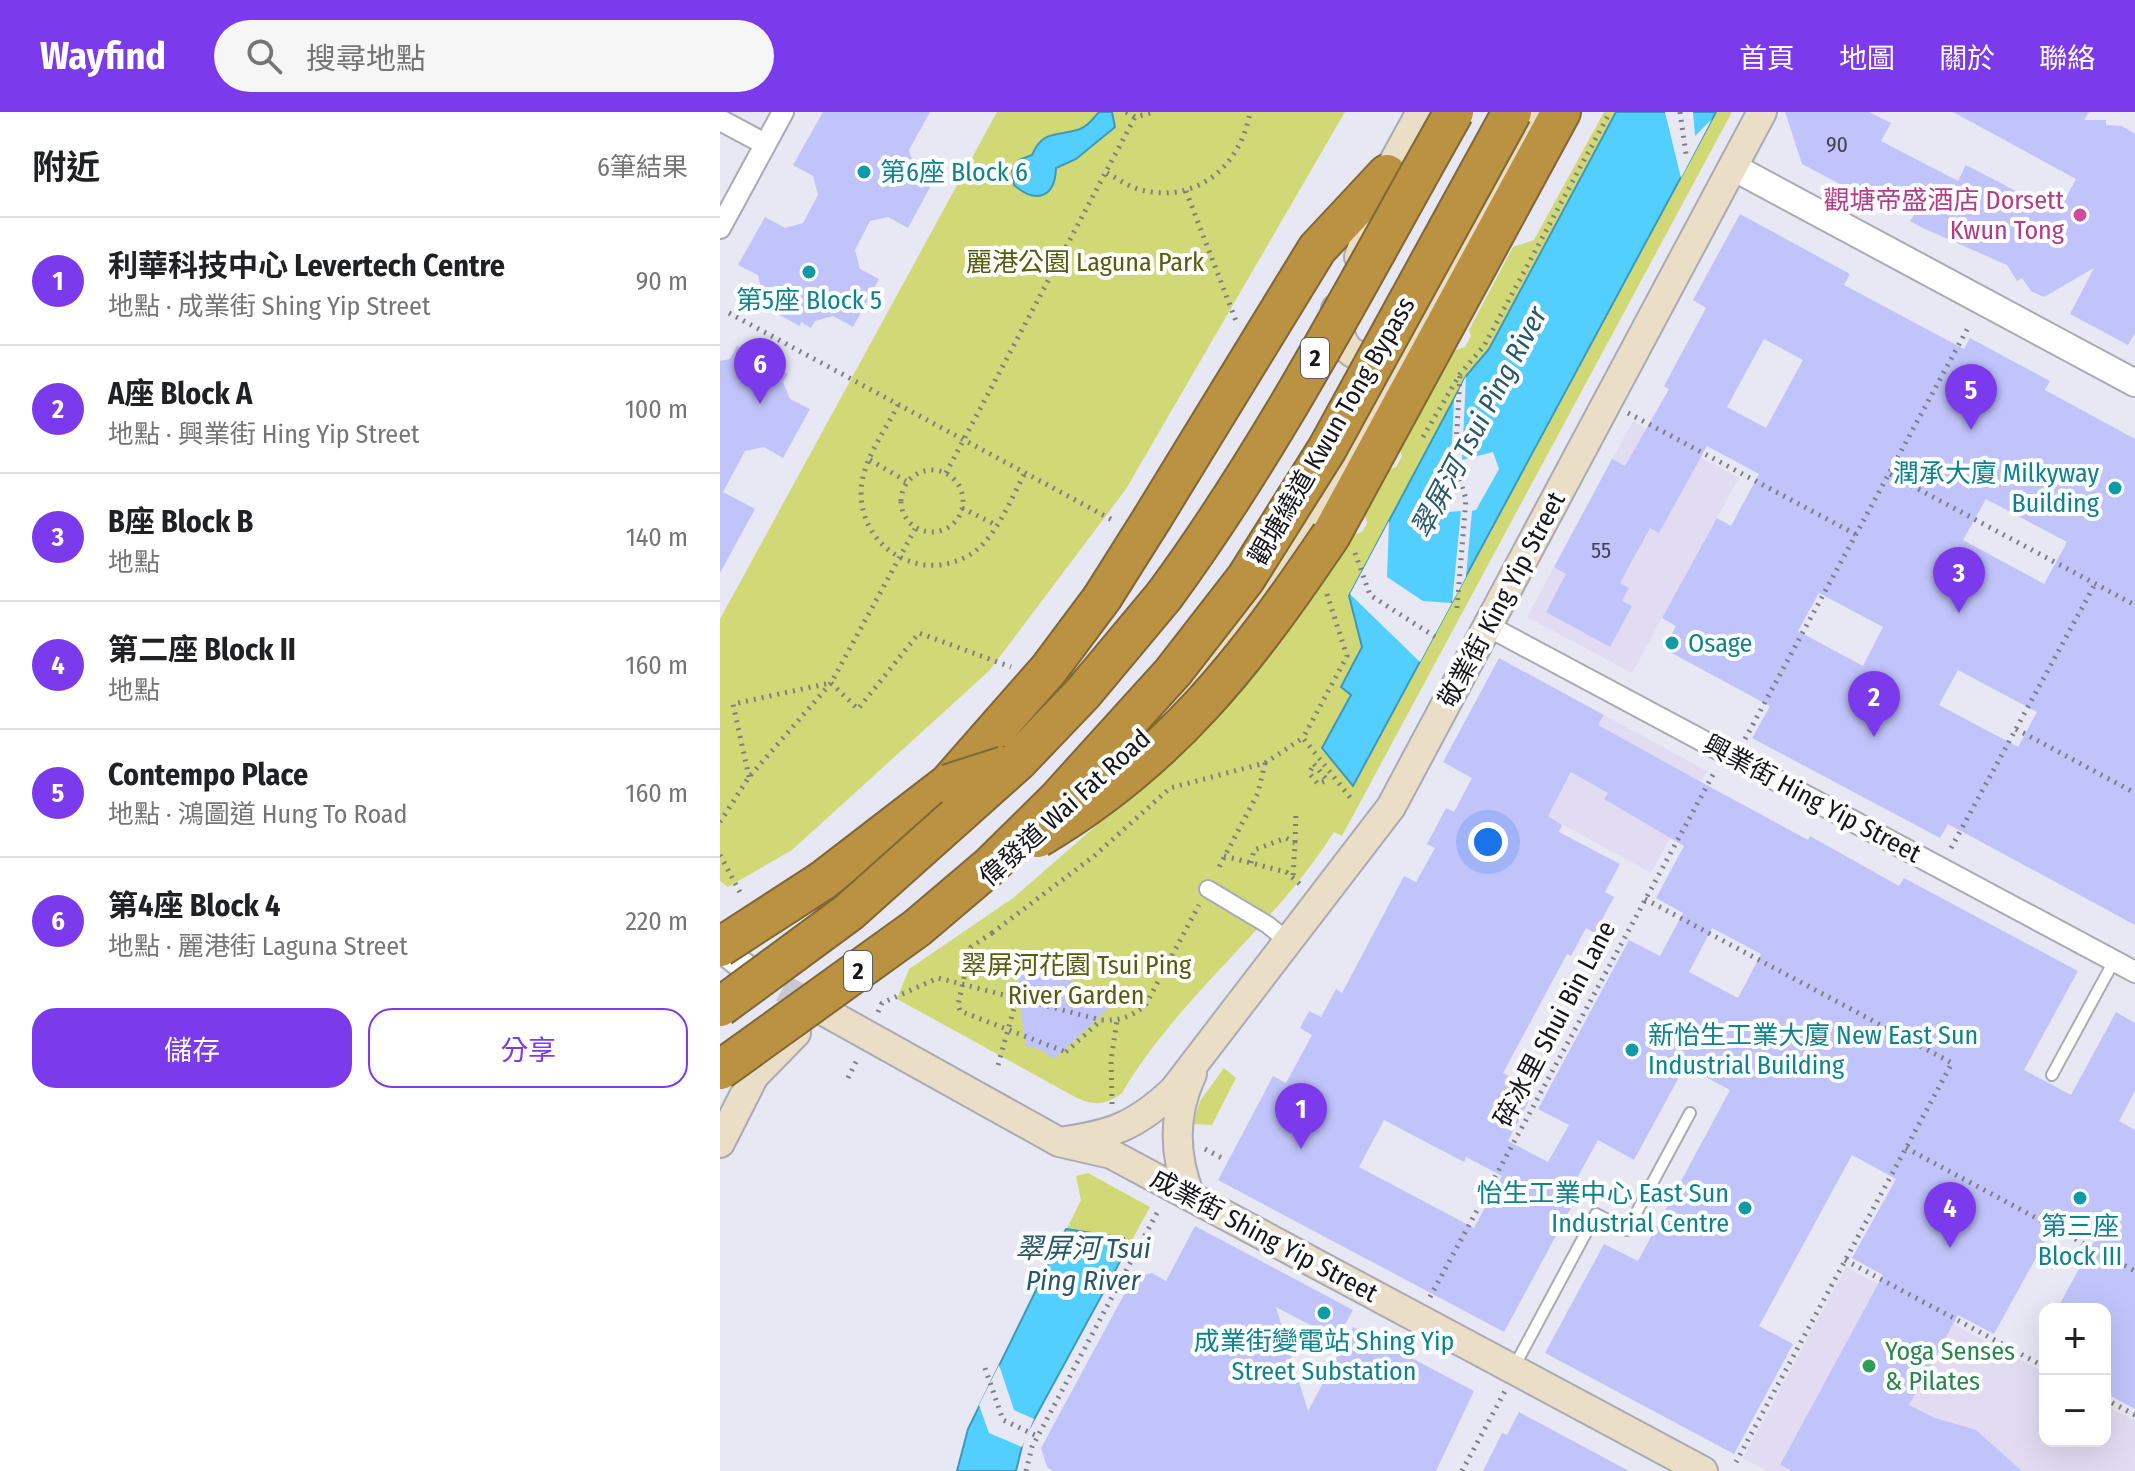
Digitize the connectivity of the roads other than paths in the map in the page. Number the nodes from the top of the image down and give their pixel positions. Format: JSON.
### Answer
{"nodes":[{"id":1,"x":783,"y":112,"type":"edge"},
{"id":2,"x":1421,"y":112,"type":"edge"},
{"id":3,"x":1454,"y":112,"type":"edge"},
{"id":4,"x":1512,"y":112,"type":"edge"},
{"id":5,"x":1531,"y":112,"type":"edge"},
{"id":6,"x":1561,"y":112,"type":"edge"},
{"id":7,"x":1762,"y":112,"type":"edge"},
{"id":8,"x":720,"y":120,"type":"edge"},
{"id":9,"x":765,"y":144,"type":"junction"},
{"id":10,"x":1733,"y":167,"type":"junction"},
{"id":11,"x":1387,"y":174,"type":"junction"},
{"id":12,"x":720,"y":228,"type":"edge"},
{"id":13,"x":1336,"y":305,"type":"junction"},
{"id":14,"x":1412,"y":341,"type":"junction"},
{"id":15,"x":2135,"y":383,"type":"edge"},
{"id":16,"x":1488,"y":626,"type":"junction"},
{"id":17,"x":1018,"y":761,"type":"junction"},
{"id":18,"x":948,"y":784,"type":"junction"},
{"id":19,"x":990,"y":866,"type":"junction"},
{"id":20,"x":1208,"y":889,"type":"road end"},
{"id":21,"x":1289,"y":942,"type":"junction"},
{"id":22,"x":729,"y":954,"type":"edge"},
{"id":23,"x":2114,"y":961,"type":"junction"},
{"id":24,"x":2135,"y":972,"type":"edge"},
{"id":25,"x":720,"y":985,"type":"edge"},
{"id":26,"x":720,"y":1007,"type":"edge"},
{"id":27,"x":822,"y":1010,"type":"junction"},
{"id":28,"x":1199,"y":1059,"type":"junction"},
{"id":29,"x":720,"y":1070,"type":"edge"},
{"id":30,"x":2052,"y":1075,"type":"dead end"},
{"id":31,"x":1690,"y":1113,"type":"dead end"},
{"id":32,"x":1059,"y":1142,"type":"junction"},
{"id":33,"x":720,"y":1143,"type":"edge"},
{"id":34,"x":1190,"y":1196,"type":"junction"},
{"id":35,"x":1510,"y":1379,"type":"junction"},
{"id":36,"x":1703,"y":1471,"type":"edge"}],
"edges":[{"from":1,"to":9,"type":"street"},
{"from":2,"to":11,"type":"main road"},
{"from":3,"to":17,"type":"highway","name":"觀塘繞道 Kwun Tong Bypass","number":"2","bridge":true},
{"from":4,"to":19,"type":"highway","name":"觀塘繞道 Kwun Tong Bypass","number":"2","bridge":true},
{"from":5,"to":14,"type":"main road","name":"偉發道 Wai Fat Road"},
{"from":6,"to":19,"type":"highway","bridge":true},
{"from":7,"to":10,"type":"main road","name":"敬業街 King Yip Street"},
{"from":8,"to":9,"type":"street"},
{"from":9,"to":12,"type":"street"},
{"from":10,"to":15,"type":"street"},
{"from":10,"to":16,"type":"main road","name":"敬業街 King Yip Street"},
{"from":11,"to":13,"type":"main road"},
{"from":11,"to":18,"type":"highway","bridge":true},
{"from":13,"to":14,"type":"main road"},
{"from":13,"to":22,"type":"main road"},
{"from":14,"to":27,"type":"main road","name":"偉發道 Wai Fat Road"},
{"from":16,"to":21,"type":"main road","name":"敬業街 King Yip Street"},
{"from":16,"to":23,"type":"street","name":"興業街 Hing Yip Street"},
{"from":17,"to":18,"type":"highway","bridge":true},
{"from":17,"to":26,"type":"highway","name":"觀塘繞道 Kwun Tong Bypass","number":"2","bridge":true},
{"from":18,"to":22,"type":"highway","bridge":true},
{"from":19,"to":29,"type":"highway","name":"觀塘繞道 Kwun Tong Bypass","number":"2","bridge":true},
{"from":20,"to":21,"type":"street"},
{"from":21,"to":28,"type":"main road","name":"敬業街 King Yip Street"},
{"from":22,"to":25,"type":"main road"},
{"from":23,"to":24,"type":"street","name":"興業街 Hing Yip Street"},
{"from":23,"to":30,"type":"lane"},
{"from":27,"to":32,"type":"main road","name":"成業街 Shing Yip Street"},
{"from":27,"to":33,"type":"main road","name":"偉發道 Wai Fat Road"},
{"from":28,"to":32,"type":"main road","name":"敬業街 King Yip Street"},
{"from":28,"to":34,"type":"main road","name":"敬業街 King Yip Street"},
{"from":31,"to":35,"type":"lane"},
{"from":32,"to":34,"type":"main road","name":"成業街 Shing Yip Street"},
{"from":34,"to":35,"type":"main road","name":"成業街 Shing Yip Street"},
{"from":35,"to":36,"type":"main road","name":"成業街 Shing Yip Street"}]}
